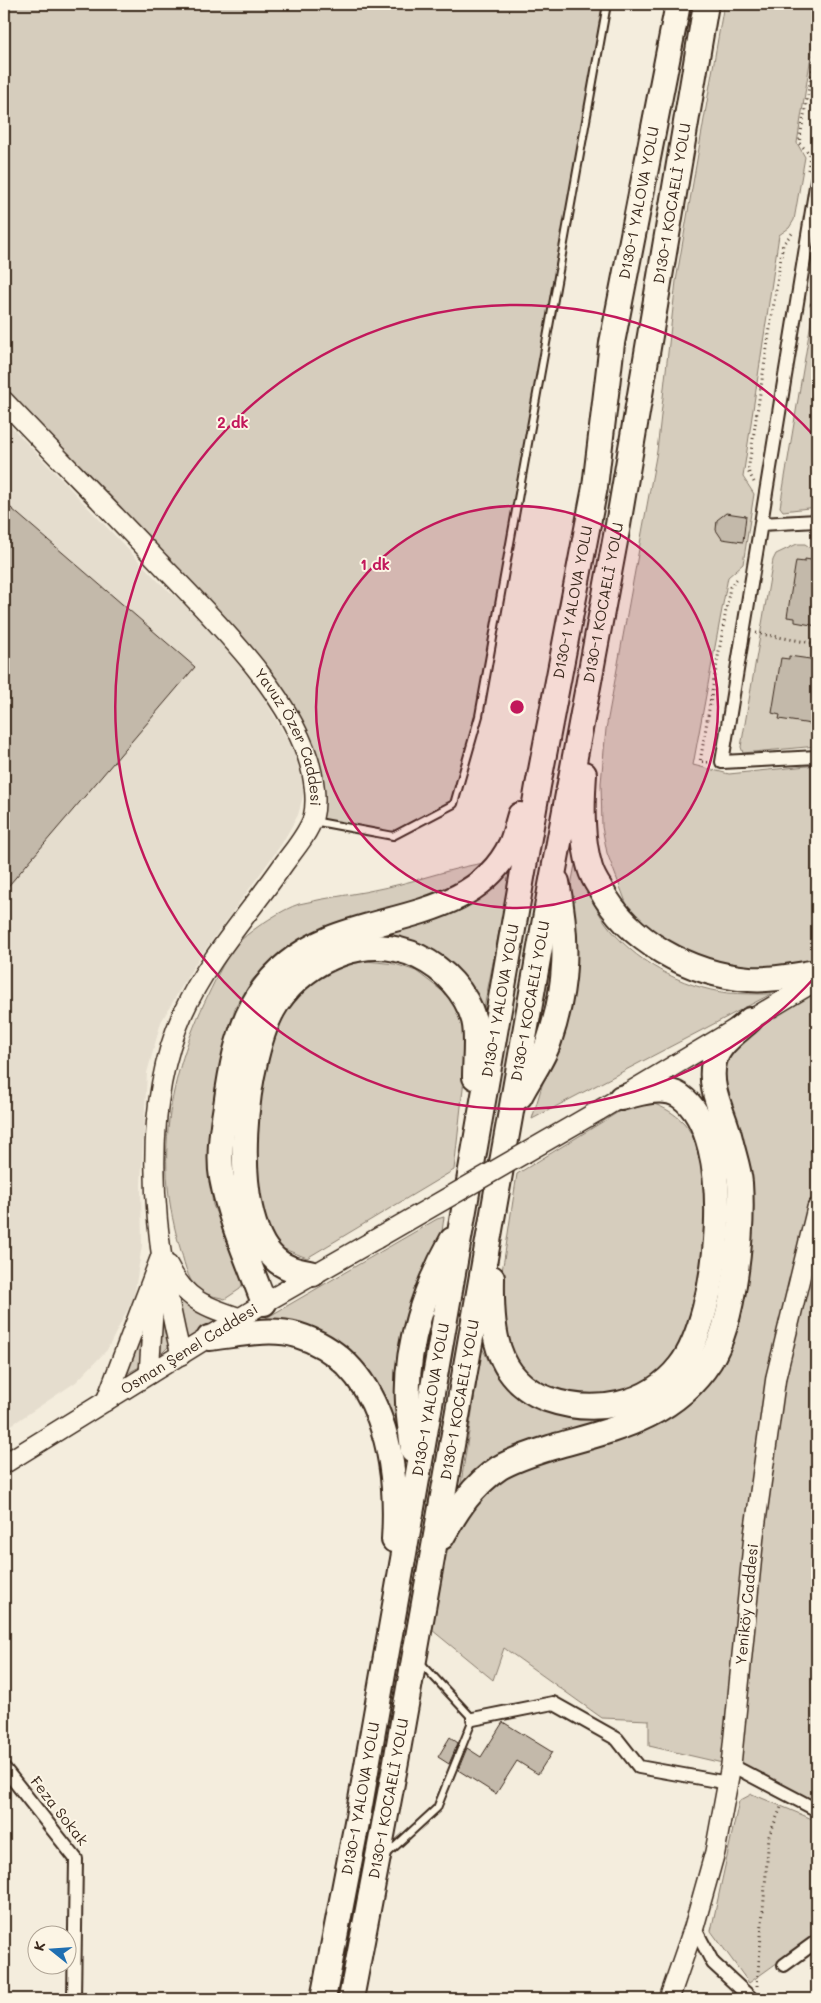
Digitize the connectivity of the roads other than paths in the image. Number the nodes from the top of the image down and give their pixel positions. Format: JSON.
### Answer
{"nodes":[{"id":1,"x":607,"y":4,"type":"edge"},
{"id":2,"x":678,"y":4,"type":"edge"},
{"id":3,"x":706,"y":4,"type":"edge"},
{"id":4,"x":815,"y":180,"type":"edge"},
{"id":5,"x":816,"y":202,"type":"edge"},
{"id":6,"x":607,"y":387,"type":"junction"},
{"id":7,"x":4,"y":400,"type":"edge"},
{"id":8,"x":817,"y":521,"type":"edge"},
{"id":9,"x":761,"y":524,"type":"junction"},
{"id":10,"x":590,"y":679,"type":"junction"},
{"id":11,"x":817,"y":757,"type":"edge"},
{"id":12,"x":312,"y":821,"type":"junction"},
{"id":13,"x":817,"y":972,"type":"edge"},
{"id":14,"x":817,"y":980,"type":"edge"},
{"id":15,"x":750,"y":1020,"type":"junction"},
{"id":16,"x":621,"y":1098,"type":"junction"},
{"id":17,"x":474,"y":1142,"type":"junction"},
{"id":18,"x":817,"y":1208,"type":"edge"},
{"id":19,"x":492,"y":1218,"type":"junction"},
{"id":20,"x":163,"y":1253,"type":"junction"},
{"id":21,"x":313,"y":1274,"type":"junction"},
{"id":22,"x":264,"y":1303,"type":"junction"},
{"id":23,"x":240,"y":1318,"type":"junction"},
{"id":24,"x":209,"y":1338,"type":"junction"},
{"id":25,"x":181,"y":1355,"type":"junction"},
{"id":26,"x":149,"y":1374,"type":"junction"},
{"id":27,"x":106,"y":1401,"type":"junction"},
{"id":28,"x":4,"y":1464,"type":"edge"},
{"id":29,"x":434,"y":1549,"type":"junction"},
{"id":30,"x":415,"y":1656,"type":"junction"},
{"id":31,"x":378,"y":1696,"type":"junction"},
{"id":32,"x":473,"y":1719,"type":"junction"},
{"id":33,"x":4,"y":1768,"type":"edge"},
{"id":34,"x":729,"y":1774,"type":"junction"},
{"id":35,"x":817,"y":1810,"type":"edge"},
{"id":36,"x":377,"y":1863,"type":"junction"},
{"id":37,"x":694,"y":1927,"type":"junction"},
{"id":38,"x":817,"y":1940,"type":"edge"},
{"id":39,"x":784,"y":1965,"type":"dead end"},
{"id":40,"x":755,"y":1994,"type":"edge"},
{"id":41,"x":74,"y":1999,"type":"edge"},
{"id":42,"x":322,"y":1999,"type":"edge"},
{"id":43,"x":351,"y":1999,"type":"edge"},
{"id":44,"x":669,"y":1999,"type":"edge"}],
"edges":[{"from":1,"to":12,"type":"lane"},
{"from":2,"to":6,"type":"highway","name":"D130-1 YALOVA YOLU"},
{"from":3,"to":10,"type":"highway","name":"D130-1 KOCAELİ YOLU"},
{"from":4,"to":5,"type":"street"},
{"from":5,"to":9,"type":"street"},
{"from":6,"to":17,"type":"highway","name":"D130-1 YALOVA YOLU"},
{"from":6,"to":22,"type":"highway"},
{"from":7,"to":12,"type":"street","name":"Yavuz Özer Caddesi"},
{"from":8,"to":9,"type":"street"},
{"from":9,"to":11,"type":"street"},
{"from":10,"to":13,"type":"highway"},
{"from":10,"to":19,"type":"highway","name":"D130-1 KOCAELİ YOLU"},
{"from":12,"to":20,"type":"street","name":"Yavuz Özer Caddesi"},
{"from":14,"to":15,"type":"street","name":"Osman Şenel Caddesi"},
{"from":15,"to":16,"type":"street","name":"Osman Şenel Caddesi"},
{"from":15,"to":29,"type":"highway"},
{"from":16,"to":19,"type":"highway"},
{"from":16,"to":21,"type":"street","name":"Osman Şenel Caddesi","bridge":true},
{"from":17,"to":21,"type":"highway"},
{"from":17,"to":31,"type":"highway","name":"D130-1 YALOVA YOLU"},
{"from":18,"to":34,"type":"street","name":"Yeniköy Caddesi"},
{"from":19,"to":29,"type":"highway","name":"D130-1 KOCAELİ YOLU"},
{"from":20,"to":23,"type":"street","name":"Yavuz Özer Caddesi"},
{"from":20,"to":25,"type":"street","name":"Yavuz Özer Caddesi"},
{"from":20,"to":26,"type":"street","name":"Yavuz Özer Caddesi"},
{"from":20,"to":27,"type":"street","name":"Yavuz Özer Caddesi"},
{"from":21,"to":22,"type":"street","name":"Osman Şenel Caddesi"},
{"from":22,"to":23,"type":"street","name":"Osman Şenel Caddesi"},
{"from":23,"to":24,"type":"street","name":"Osman Şenel Caddesi"},
{"from":24,"to":25,"type":"street","name":"Osman Şenel Caddesi"},
{"from":24,"to":31,"type":"highway"},
{"from":25,"to":26,"type":"street","name":"Osman Şenel Caddesi"},
{"from":26,"to":27,"type":"street","name":"Osman Şenel Caddesi"},
{"from":27,"to":28,"type":"street","name":"Osman Şenel Caddesi"},
{"from":29,"to":30,"type":"highway","name":"D130-1 KOCAELİ YOLU"},
{"from":30,"to":32,"type":"lane"},
{"from":30,"to":36,"type":"highway","name":"D130-1 KOCAELİ YOLU"},
{"from":31,"to":42,"type":"highway","name":"D130-1 YALOVA YOLU"},
{"from":32,"to":34,"type":"street"},
{"from":32,"to":36,"type":"lane"},
{"from":33,"to":41,"type":"street","name":"Feza Sokak"},
{"from":34,"to":35,"type":"street"},
{"from":34,"to":37,"type":"street","name":"Yeniköy Caddesi"},
{"from":36,"to":43,"type":"highway","name":"D130-1 KOCAELİ YOLU"},
{"from":37,"to":40,"type":"street"},
{"from":37,"to":44,"type":"street","name":"Yeniköy Caddesi"},
{"from":38,"to":39,"type":"street"}]}
